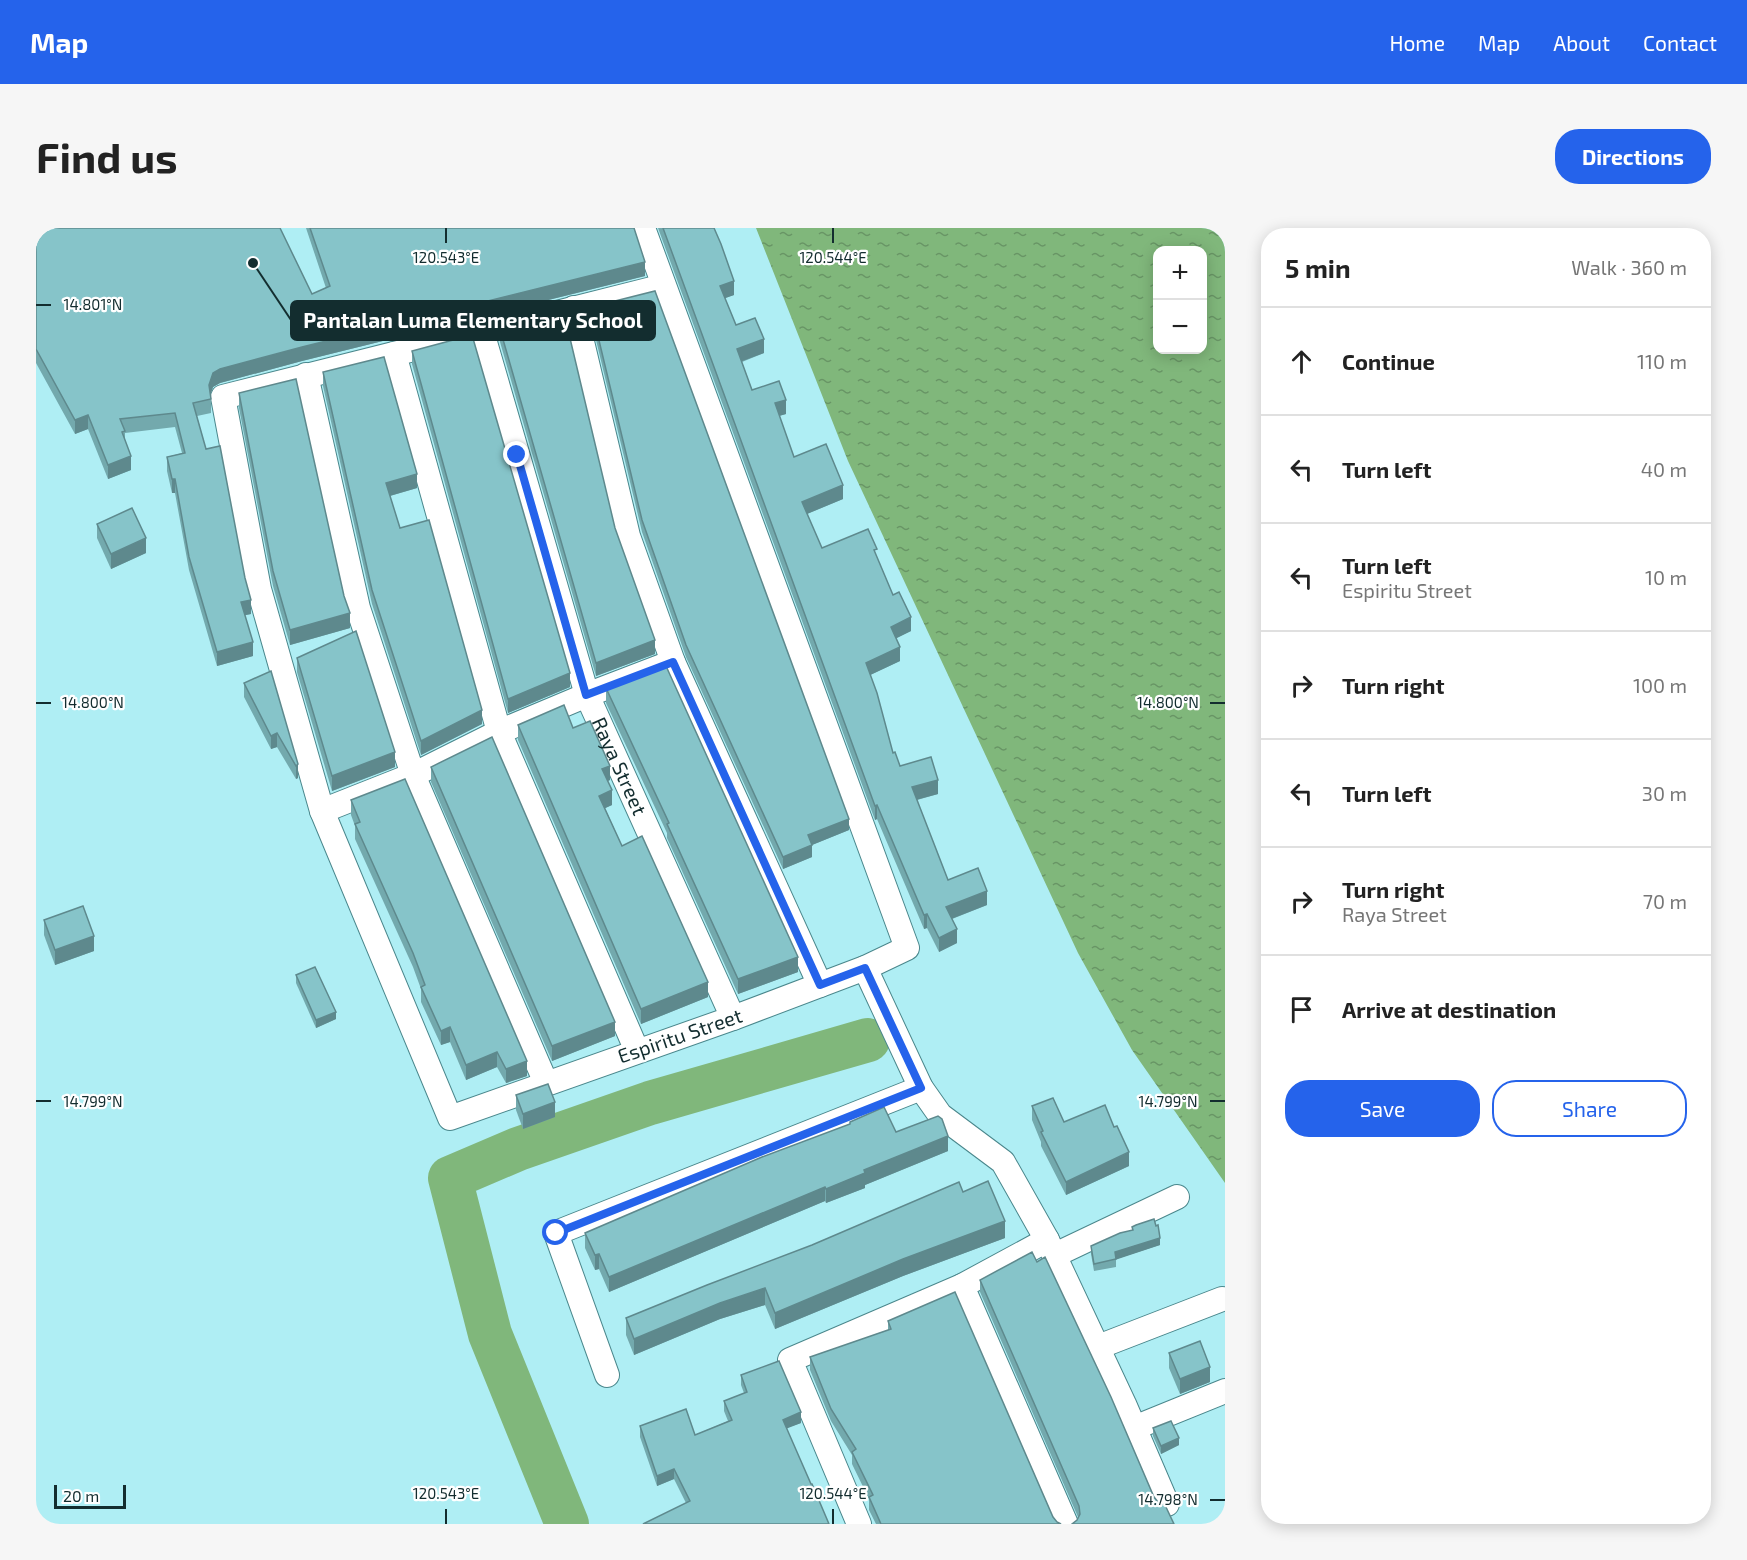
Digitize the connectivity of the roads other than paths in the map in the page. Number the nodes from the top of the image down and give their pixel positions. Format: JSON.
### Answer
{"nodes":[{"id":1,"x":643,"y":228,"type":"edge"},
{"id":2,"x":664,"y":286,"type":"junction"},
{"id":3,"x":574,"y":308,"type":"junction"},
{"id":4,"x":482,"y":332,"type":"junction"},
{"id":5,"x":394,"y":354,"type":"junction"},
{"id":6,"x":306,"y":375,"type":"junction"},
{"id":7,"x":673,"y":662,"type":"junction"},
{"id":8,"x":586,"y":695,"type":"junction"},
{"id":9,"x":499,"y":732,"type":"junction"},
{"id":10,"x":412,"y":774,"type":"junction"},
{"id":11,"x":322,"y":811,"type":"junction"},
{"id":12,"x":868,"y":975,"type":"junction"},
{"id":13,"x":820,"y":985,"type":"junction"},
{"id":14,"x":733,"y":1018,"type":"junction"},
{"id":15,"x":637,"y":1051,"type":"junction"},
{"id":16,"x":917,"y":1079,"type":"junction"},
{"id":17,"x":546,"y":1083,"type":"junction"},
{"id":18,"x":1177,"y":1197,"type":"dead end"},
{"id":19,"x":1051,"y":1247,"type":"junction"},
{"id":20,"x":962,"y":1286,"type":"junction"},
{"id":21,"x":1222,"y":1299,"type":"dead end"},
{"id":22,"x":1098,"y":1347,"type":"junction"},
{"id":23,"x":607,"y":1376,"type":"dead end"},
{"id":24,"x":1225,"y":1391,"type":"edge"},
{"id":25,"x":1134,"y":1428,"type":"junction"},
{"id":26,"x":1167,"y":1504,"type":"edge"},
{"id":27,"x":859,"y":1524,"type":"edge"},
{"id":28,"x":1066,"y":1524,"type":"edge"}],
"edges":[{"from":1,"to":2,"type":"street"},
{"from":2,"to":3,"type":"street"},
{"from":2,"to":12,"type":"street","name":"Espiritu Street"},
{"from":3,"to":4,"type":"street"},
{"from":3,"to":7,"type":"street"},
{"from":4,"to":5,"type":"street"},
{"from":4,"to":8,"type":"street","name":"Raya Street"},
{"from":5,"to":6,"type":"street"},
{"from":5,"to":9,"type":"street"},
{"from":6,"to":10,"type":"street"},
{"from":6,"to":11,"type":"street"},
{"from":7,"to":8,"type":"street"},
{"from":7,"to":13,"type":"street"},
{"from":8,"to":9,"type":"street"},
{"from":8,"to":14,"type":"street","name":"Raya Street"},
{"from":9,"to":10,"type":"street"},
{"from":9,"to":15,"type":"street"},
{"from":10,"to":11,"type":"street"},
{"from":10,"to":17,"type":"street"},
{"from":11,"to":17,"type":"street","name":"Espiritu Street"},
{"from":12,"to":13,"type":"street","name":"Espiritu Street"},
{"from":12,"to":16,"type":"street"},
{"from":13,"to":14,"type":"street","name":"Espiritu Street"},
{"from":14,"to":15,"type":"street","name":"Espiritu Street"},
{"from":15,"to":17,"type":"street","name":"Espiritu Street"},
{"from":16,"to":19,"type":"street"},
{"from":16,"to":23,"type":"street"},
{"from":18,"to":19,"type":"street"},
{"from":19,"to":20,"type":"street"},
{"from":19,"to":22,"type":"street"},
{"from":20,"to":27,"type":"street"},
{"from":20,"to":28,"type":"street"},
{"from":21,"to":22,"type":"street"},
{"from":22,"to":25,"type":"street"},
{"from":24,"to":25,"type":"street"},
{"from":25,"to":26,"type":"street"}]}
